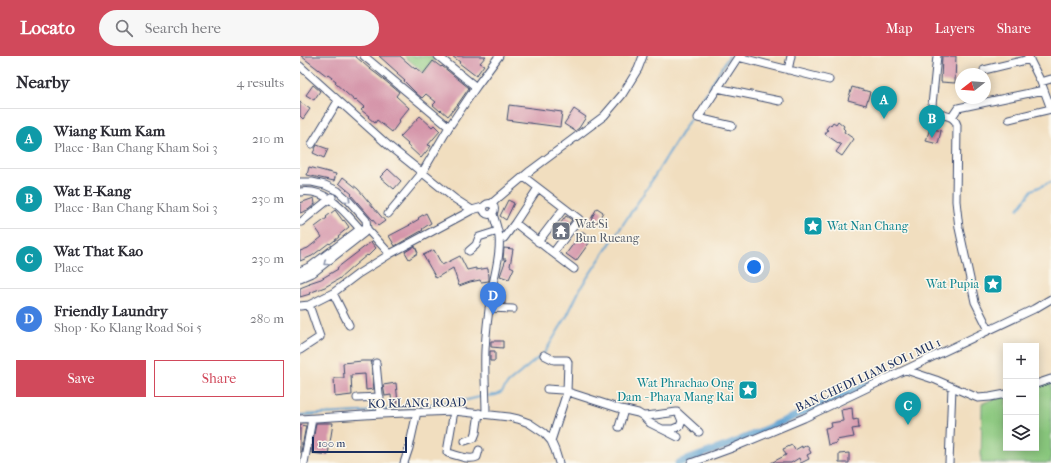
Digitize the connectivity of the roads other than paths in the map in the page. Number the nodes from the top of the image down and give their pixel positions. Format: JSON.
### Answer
{"nodes":[{"id":1,"x":364,"y":56,"type":"edge"},
{"id":2,"x":438,"y":56,"type":"edge"},
{"id":3,"x":499,"y":56,"type":"edge"},
{"id":4,"x":643,"y":56,"type":"edge"},
{"id":5,"x":791,"y":56,"type":"edge"},
{"id":6,"x":937,"y":56,"type":"edge"},
{"id":7,"x":1029,"y":58,"type":"edge"},
{"id":8,"x":300,"y":66,"type":"edge"},
{"id":9,"x":991,"y":68,"type":"edge"},
{"id":10,"x":788,"y":70,"type":"junction"},
{"id":11,"x":1051,"y":79,"type":"edge"},
{"id":12,"x":829,"y":80,"type":"dead end"},
{"id":13,"x":1041,"y":82,"type":"junction"},
{"id":14,"x":476,"y":87,"type":"junction"},
{"id":15,"x":717,"y":88,"type":"junction"},
{"id":16,"x":1044,"y":90,"type":"junction"},
{"id":17,"x":338,"y":101,"type":"junction"},
{"id":18,"x":780,"y":101,"type":"dead end"},
{"id":19,"x":1051,"y":109,"type":"edge"},
{"id":20,"x":952,"y":117,"type":"junction"},
{"id":21,"x":1009,"y":119,"type":"dead end"},
{"id":22,"x":732,"y":126,"type":"dead end"},
{"id":23,"x":449,"y":127,"type":"junction"},
{"id":24,"x":312,"y":144,"type":"dead end"},
{"id":25,"x":422,"y":173,"type":"junction"},
{"id":26,"x":524,"y":177,"type":"junction"},
{"id":27,"x":300,"y":182,"type":"edge"},
{"id":28,"x":538,"y":188,"type":"junction"},
{"id":29,"x":338,"y":191,"type":"junction"},
{"id":30,"x":300,"y":192,"type":"edge"},
{"id":31,"x":330,"y":199,"type":"junction"},
{"id":32,"x":491,"y":204,"type":"junction"},
{"id":33,"x":483,"y":207,"type":"junction"},
{"id":34,"x":564,"y":208,"type":"junction"},
{"id":35,"x":472,"y":210,"type":"junction"},
{"id":36,"x":388,"y":214,"type":"dead end"},
{"id":37,"x":492,"y":214,"type":"junction"},
{"id":38,"x":301,"y":222,"type":"dead end"},
{"id":39,"x":515,"y":223,"type":"junction"},
{"id":40,"x":364,"y":229,"type":"junction"},
{"id":41,"x":498,"y":231,"type":"junction"},
{"id":42,"x":504,"y":238,"type":"dead end"},
{"id":43,"x":538,"y":242,"type":"junction"},
{"id":44,"x":469,"y":251,"type":"dead end"},
{"id":45,"x":553,"y":253,"type":"junction"},
{"id":46,"x":390,"y":254,"type":"junction"},
{"id":47,"x":574,"y":269,"type":"dead end"},
{"id":48,"x":300,"y":271,"type":"edge"},
{"id":49,"x":300,"y":278,"type":"edge"},
{"id":50,"x":333,"y":293,"type":"junction"},
{"id":51,"x":1051,"y":299,"type":"edge"},
{"id":52,"x":309,"y":305,"type":"junction"},
{"id":53,"x":300,"y":306,"type":"edge"},
{"id":54,"x":489,"y":308,"type":"junction"},
{"id":55,"x":513,"y":309,"type":"dead end"},
{"id":56,"x":349,"y":324,"type":"dead end"},
{"id":57,"x":988,"y":328,"type":"junction"},
{"id":58,"x":300,"y":350,"type":"edge"},
{"id":59,"x":544,"y":355,"type":"dead end"},
{"id":60,"x":376,"y":363,"type":"dead end"},
{"id":61,"x":906,"y":370,"type":"junction"},
{"id":62,"x":1051,"y":379,"type":"edge"},
{"id":63,"x":1039,"y":383,"type":"edge"},
{"id":64,"x":952,"y":387,"type":"junction"},
{"id":65,"x":547,"y":389,"type":"dead end"},
{"id":66,"x":567,"y":392,"type":"junction"},
{"id":67,"x":1003,"y":395,"type":"edge"},
{"id":68,"x":380,"y":397,"type":"junction"},
{"id":69,"x":357,"y":398,"type":"dead end"},
{"id":70,"x":624,"y":410,"type":"junction"},
{"id":71,"x":454,"y":411,"type":"junction"},
{"id":72,"x":483,"y":411,"type":"junction"},
{"id":73,"x":417,"y":412,"type":"junction"},
{"id":74,"x":381,"y":414,"type":"junction"},
{"id":75,"x":679,"y":414,"type":"junction"},
{"id":76,"x":643,"y":416,"type":"junction"},
{"id":77,"x":300,"y":419,"type":"edge"},
{"id":78,"x":312,"y":419,"type":"junction"},
{"id":79,"x":619,"y":426,"type":"dead end"},
{"id":80,"x":663,"y":430,"type":"junction"},
{"id":81,"x":699,"y":432,"type":"dead end"},
{"id":82,"x":678,"y":437,"type":"dead end"},
{"id":83,"x":465,"y":441,"type":"dead end"},
{"id":84,"x":551,"y":442,"type":"junction"},
{"id":85,"x":479,"y":450,"type":"dead end"},
{"id":86,"x":304,"y":463,"type":"edge"},
{"id":87,"x":404,"y":463,"type":"edge"},
{"id":88,"x":559,"y":463,"type":"edge"},
{"id":89,"x":691,"y":463,"type":"edge"},
{"id":90,"x":948,"y":463,"type":"edge"}],
"edges":[{"from":1,"to":23,"type":"street"},
{"from":2,"to":14,"type":"street"},
{"from":3,"to":14,"type":"street"},
{"from":4,"to":26,"type":"street"},
{"from":5,"to":10,"type":"street"},
{"from":6,"to":20,"type":"street"},
{"from":7,"to":9,"type":"street"},
{"from":7,"to":13,"type":"street"},
{"from":8,"to":17,"type":"street"},
{"from":10,"to":12,"type":"street"},
{"from":10,"to":15,"type":"street"},
{"from":11,"to":13,"type":"street"},
{"from":13,"to":16,"type":"street"},
{"from":14,"to":23,"type":"street"},
{"from":15,"to":18,"type":"street"},
{"from":15,"to":22,"type":"street"},
{"from":16,"to":19,"type":"street"},
{"from":16,"to":20,"type":"street"},
{"from":17,"to":24,"type":"street"},
{"from":17,"to":25,"type":"street"},
{"from":19,"to":21,"type":"street"},
{"from":20,"to":57,"type":"street"},
{"from":23,"to":25,"type":"street"},
{"from":25,"to":35,"type":"street"},
{"from":25,"to":36,"type":"street"},
{"from":26,"to":28,"type":"street"},
{"from":26,"to":32,"type":"street"},
{"from":27,"to":29,"type":"street"},
{"from":28,"to":34,"type":"street"},
{"from":28,"to":39,"type":"street"},
{"from":29,"to":31,"type":"street"},
{"from":29,"to":40,"type":"street","one_way":true},
{"from":30,"to":31,"type":"street"},
{"from":31,"to":38,"type":"street"},
{"from":31,"to":40,"type":"street"},
{"from":32,"to":33,"type":"street"},
{"from":32,"to":37,"type":"street"},
{"from":33,"to":35,"type":"street"},
{"from":33,"to":37,"type":"street"},
{"from":34,"to":43,"type":"street"},
{"from":34,"to":45,"type":"street"},
{"from":35,"to":46,"type":"street"},
{"from":37,"to":41,"type":"street"},
{"from":39,"to":42,"type":"street"},
{"from":39,"to":43,"type":"street"},
{"from":40,"to":46,"type":"street"},
{"from":40,"to":48,"type":"street"},
{"from":40,"to":49,"type":"street","one_way":true},
{"from":41,"to":44,"type":"street"},
{"from":41,"to":54,"type":"street"},
{"from":43,"to":45,"type":"street"},
{"from":45,"to":47,"type":"street"},
{"from":46,"to":50,"type":"street"},
{"from":50,"to":52,"type":"street"},
{"from":50,"to":56,"type":"street"},
{"from":51,"to":57,"type":"street","name":"BAN CHEDI LIAM SOI 1 MU 1"},
{"from":52,"to":53,"type":"street"},
{"from":52,"to":58,"type":"street"},
{"from":54,"to":55,"type":"street"},
{"from":54,"to":72,"type":"street"},
{"from":57,"to":61,"type":"street","name":"BAN CHEDI LIAM SOI 1 MU 1"},
{"from":59,"to":66,"type":"street"},
{"from":60,"to":68,"type":"street"},
{"from":61,"to":64,"type":"street"},
{"from":61,"to":89,"type":"street","name":"BAN CHEDI LIAM SOI 1 MU 1"},
{"from":62,"to":63,"type":"street"},
{"from":64,"to":67,"type":"street"},
{"from":64,"to":90,"type":"street"},
{"from":65,"to":66,"type":"street"},
{"from":66,"to":70,"type":"street"},
{"from":66,"to":84,"type":"street"},
{"from":68,"to":69,"type":"street"},
{"from":68,"to":74,"type":"street"},
{"from":70,"to":76,"type":"street"},
{"from":70,"to":79,"type":"street"},
{"from":71,"to":72,"type":"street","name":"KO KLANG ROAD"},
{"from":71,"to":73,"type":"street","name":"KO KLANG ROAD"},
{"from":71,"to":85,"type":"street"},
{"from":72,"to":83,"type":"street"},
{"from":72,"to":84,"type":"street","name":"KO KLANG ROAD"},
{"from":73,"to":74,"type":"street","name":"KO KLANG ROAD"},
{"from":73,"to":87,"type":"street"},
{"from":74,"to":78,"type":"street","name":"KO KLANG ROAD"},
{"from":75,"to":76,"type":"street"},
{"from":75,"to":80,"type":"street"},
{"from":75,"to":81,"type":"street"},
{"from":76,"to":80,"type":"street"},
{"from":77,"to":78,"type":"street","name":"KO KLANG ROAD"},
{"from":78,"to":86,"type":"street"},
{"from":80,"to":82,"type":"street"},
{"from":84,"to":88,"type":"street","name":"KO KLANG ROAD"}]}
